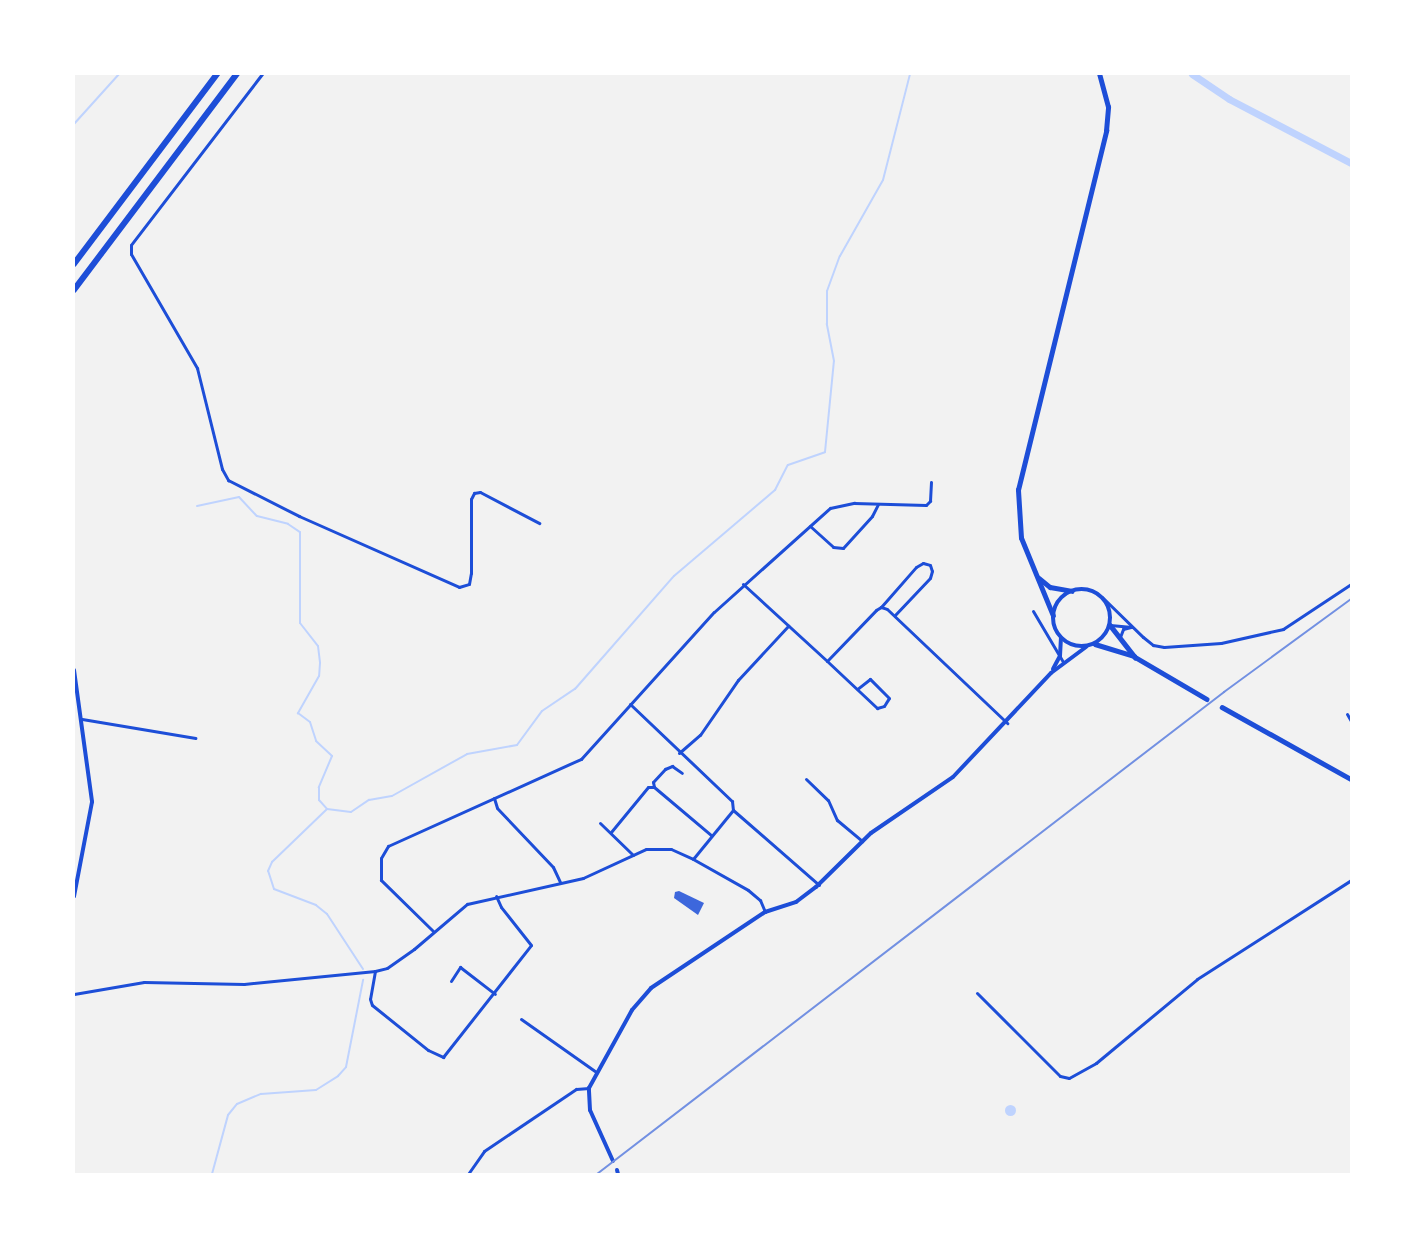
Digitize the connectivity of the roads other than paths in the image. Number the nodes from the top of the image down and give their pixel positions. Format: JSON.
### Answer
{"nodes":[{"id":1,"x":217,"y":74,"type":"edge"},
{"id":2,"x":237,"y":74,"type":"edge"},
{"id":3,"x":262,"y":74,"type":"edge"},
{"id":4,"x":1099,"y":74,"type":"edge"},
{"id":5,"x":74,"y":264,"type":"edge"},
{"id":6,"x":74,"y":290,"type":"edge"},
{"id":7,"x":931,"y":482,"type":"dead end"},
{"id":8,"x":878,"y":504,"type":"junction"},
{"id":9,"x":539,"y":523,"type":"dead end"},
{"id":10,"x":810,"y":526,"type":"junction"},
{"id":11,"x":1034,"y":573,"type":"junction"},
{"id":12,"x":743,"y":584,"type":"junction"},
{"id":13,"x":1351,"y":584,"type":"edge"},
{"id":14,"x":1072,"y":591,"type":"junction"},
{"id":15,"x":1102,"y":597,"type":"junction"},
{"id":16,"x":881,"y":607,"type":"junction"},
{"id":17,"x":1033,"y":611,"type":"dead end"},
{"id":18,"x":895,"y":615,"type":"junction"},
{"id":19,"x":1054,"y":616,"type":"junction"},
{"id":20,"x":1110,"y":625,"type":"junction"},
{"id":21,"x":788,"y":626,"type":"junction"},
{"id":22,"x":1133,"y":628,"type":"junction"},
{"id":23,"x":1061,"y":638,"type":"junction"},
{"id":24,"x":1120,"y":640,"type":"junction"},
{"id":25,"x":1095,"y":644,"type":"junction"},
{"id":26,"x":1086,"y":647,"type":"junction"},
{"id":27,"x":1135,"y":657,"type":"junction"},
{"id":28,"x":1059,"y":658,"type":"junction"},
{"id":29,"x":827,"y":661,"type":"junction"},
{"id":30,"x":1063,"y":662,"type":"junction"},
{"id":31,"x":74,"y":670,"type":"edge"},
{"id":32,"x":1051,"y":673,"type":"junction"},
{"id":33,"x":856,"y":689,"type":"junction"},
{"id":34,"x":1206,"y":699,"type":"dead end"},
{"id":35,"x":630,"y":704,"type":"junction"},
{"id":36,"x":1222,"y":707,"type":"dead end"},
{"id":37,"x":1347,"y":714,"type":"dead end"},
{"id":38,"x":82,"y":719,"type":"junction"},
{"id":39,"x":1351,"y":721,"type":"edge"},
{"id":40,"x":1007,"y":723,"type":"junction"},
{"id":41,"x":195,"y":738,"type":"dead end"},
{"id":42,"x":680,"y":753,"type":"junction"},
{"id":43,"x":682,"y":773,"type":"dead end"},
{"id":44,"x":806,"y":779,"type":"dead end"},
{"id":45,"x":1351,"y":779,"type":"edge"},
{"id":46,"x":654,"y":787,"type":"junction"},
{"id":47,"x":494,"y":798,"type":"junction"},
{"id":48,"x":733,"y":810,"type":"junction"},
{"id":49,"x":600,"y":824,"type":"dead end"},
{"id":50,"x":611,"y":832,"type":"junction"},
{"id":51,"x":711,"y":835,"type":"junction"},
{"id":52,"x":862,"y":841,"type":"junction"},
{"id":53,"x":633,"y":855,"type":"junction"},
{"id":54,"x":692,"y":859,"type":"junction"},
{"id":55,"x":1351,"y":880,"type":"edge"},
{"id":56,"x":560,"y":883,"type":"junction"},
{"id":57,"x":819,"y":885,"type":"junction"},
{"id":58,"x":74,"y":896,"type":"edge"},
{"id":59,"x":496,"y":896,"type":"junction"},
{"id":60,"x":766,"y":912,"type":"junction"},
{"id":61,"x":433,"y":931,"type":"junction"},
{"id":62,"x":375,"y":971,"type":"junction"},
{"id":63,"x":451,"y":980,"type":"dead end"},
{"id":64,"x":977,"y":993,"type":"dead end"},
{"id":65,"x":74,"y":994,"type":"edge"},
{"id":66,"x":495,"y":994,"type":"junction"},
{"id":67,"x":521,"y":1019,"type":"dead end"},
{"id":68,"x":596,"y":1072,"type":"junction"},
{"id":69,"x":589,"y":1088,"type":"junction"},
{"id":70,"x":613,"y":1161,"type":"dead end"},
{"id":71,"x":468,"y":1174,"type":"edge"}],
"edges":[{"from":1,"to":5,"type":"highway"},
{"from":2,"to":6,"type":"highway"},
{"from":3,"to":9,"type":"street"},
{"from":4,"to":11,"type":"main road"},
{"from":7,"to":8,"type":"street"},
{"from":8,"to":10,"type":"street"},
{"from":8,"to":10,"type":"street"},
{"from":10,"to":12,"type":"street"},
{"from":11,"to":14,"type":"main road"},
{"from":11,"to":19,"type":"main road"},
{"from":12,"to":21,"type":"street"},
{"from":12,"to":35,"type":"street"},
{"from":13,"to":22,"type":"street"},
{"from":14,"to":15,"type":"main road"},
{"from":14,"to":19,"type":"main road"},
{"from":15,"to":20,"type":"main road"},
{"from":15,"to":22,"type":"street"},
{"from":16,"to":18,"type":"street"},
{"from":16,"to":18,"type":"street"},
{"from":16,"to":29,"type":"street"},
{"from":17,"to":28,"type":"street"},
{"from":18,"to":40,"type":"street"},
{"from":19,"to":23,"type":"main road"},
{"from":20,"to":22,"type":"street"},
{"from":20,"to":24,"type":"main road"},
{"from":20,"to":25,"type":"main road"},
{"from":21,"to":29,"type":"street"},
{"from":21,"to":42,"type":"street"},
{"from":22,"to":24,"type":"street"},
{"from":23,"to":26,"type":"main road"},
{"from":23,"to":28,"type":"street"},
{"from":24,"to":27,"type":"main road"},
{"from":25,"to":26,"type":"main road"},
{"from":25,"to":27,"type":"main road"},
{"from":26,"to":30,"type":"street"},
{"from":27,"to":34,"type":"main road"},
{"from":28,"to":30,"type":"street"},
{"from":28,"to":32,"type":"street"},
{"from":29,"to":33,"type":"street"},
{"from":30,"to":32,"type":"street"},
{"from":31,"to":38,"type":"street"},
{"from":32,"to":40,"type":"street"},
{"from":33,"to":33,"type":"street"},
{"from":35,"to":42,"type":"street"},
{"from":35,"to":47,"type":"street"},
{"from":36,"to":45,"type":"main road"},
{"from":37,"to":39,"type":"street"},
{"from":38,"to":41,"type":"street"},
{"from":38,"to":58,"type":"street"},
{"from":40,"to":52,"type":"street"},
{"from":42,"to":48,"type":"street"},
{"from":43,"to":46,"type":"street"},
{"from":44,"to":52,"type":"street"},
{"from":46,"to":50,"type":"street"},
{"from":46,"to":51,"type":"street"},
{"from":47,"to":56,"type":"street"},
{"from":47,"to":61,"type":"street"},
{"from":48,"to":51,"type":"street"},
{"from":48,"to":57,"type":"street"},
{"from":49,"to":50,"type":"street"},
{"from":50,"to":53,"type":"street"},
{"from":51,"to":54,"type":"street"},
{"from":52,"to":57,"type":"street"},
{"from":53,"to":54,"type":"street"},
{"from":53,"to":56,"type":"street"},
{"from":54,"to":60,"type":"street"},
{"from":55,"to":64,"type":"street"},
{"from":56,"to":59,"type":"street"},
{"from":57,"to":60,"type":"street"},
{"from":59,"to":61,"type":"street"},
{"from":59,"to":66,"type":"street"},
{"from":60,"to":68,"type":"street"},
{"from":61,"to":62,"type":"street"},
{"from":62,"to":65,"type":"street"},
{"from":62,"to":66,"type":"street"},
{"from":63,"to":66,"type":"street"},
{"from":67,"to":68,"type":"street"},
{"from":68,"to":69,"type":"street"},
{"from":69,"to":70,"type":"street"},
{"from":69,"to":71,"type":"street"}]}
